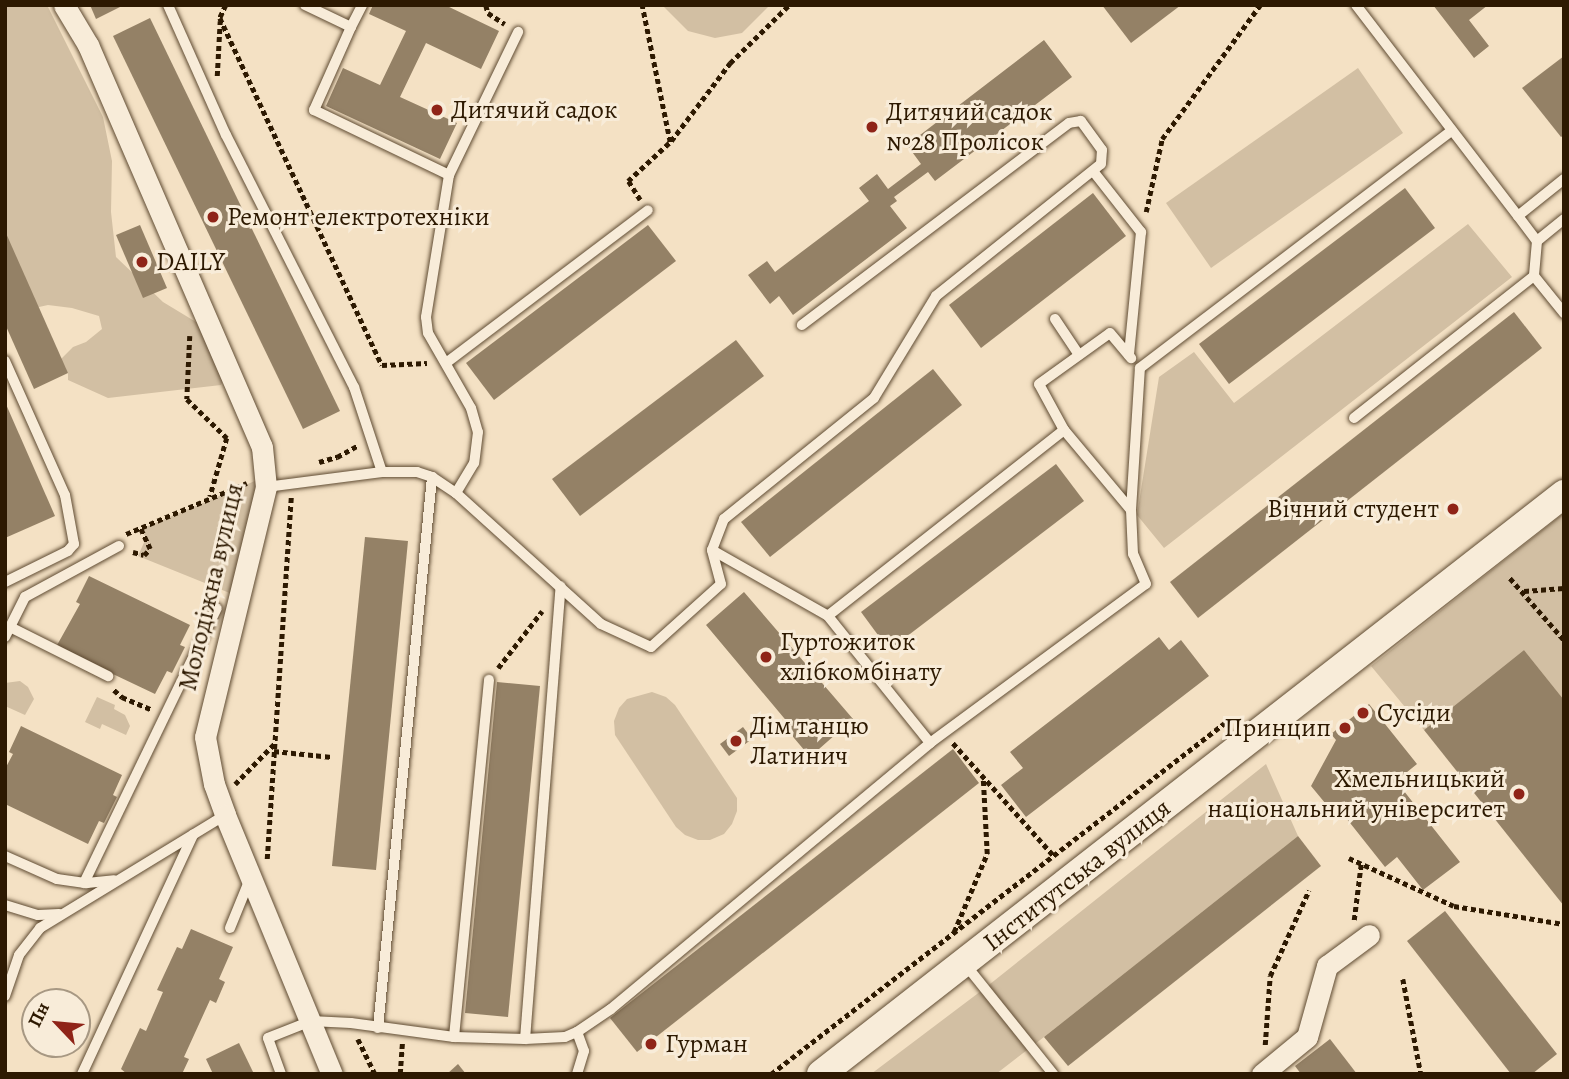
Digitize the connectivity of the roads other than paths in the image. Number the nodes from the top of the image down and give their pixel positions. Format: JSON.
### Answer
{"nodes":[{"id":1,"x":64,"y":5,"type":"edge"},
{"id":2,"x":168,"y":5,"type":"edge"},
{"id":3,"x":305,"y":5,"type":"edge"},
{"id":4,"x":362,"y":5,"type":"edge"},
{"id":5,"x":1356,"y":5,"type":"edge"},
{"id":6,"x":351,"y":27,"type":"junction"},
{"id":7,"x":518,"y":32,"type":"road end"},
{"id":8,"x":1452,"y":130,"type":"junction"},
{"id":9,"x":1093,"y":171,"type":"junction"},
{"id":10,"x":449,"y":175,"type":"junction"},
{"id":11,"x":1564,"y":179,"type":"edge"},
{"id":12,"x":648,"y":210,"type":"road end"},
{"id":13,"x":1518,"y":216,"type":"junction"},
{"id":14,"x":1564,"y":219,"type":"edge"},
{"id":15,"x":1537,"y":241,"type":"junction"},
{"id":16,"x":1534,"y":276,"type":"junction"},
{"id":17,"x":1564,"y":313,"type":"edge"},
{"id":18,"x":1055,"y":320,"type":"dead end"},
{"id":19,"x":802,"y":325,"type":"dead end"},
{"id":20,"x":1079,"y":355,"type":"junction"},
{"id":21,"x":1129,"y":355,"type":"junction"},
{"id":22,"x":5,"y":361,"type":"edge"},
{"id":23,"x":446,"y":363,"type":"junction"},
{"id":24,"x":1140,"y":368,"type":"junction"},
{"id":25,"x":1354,"y":418,"type":"dead end"},
{"id":26,"x":1064,"y":430,"type":"junction"},
{"id":27,"x":382,"y":472,"type":"junction"},
{"id":28,"x":432,"y":477,"type":"junction"},
{"id":29,"x":266,"y":482,"type":"junction"},
{"id":30,"x":456,"y":493,"type":"junction"},
{"id":31,"x":1564,"y":494,"type":"edge"},
{"id":32,"x":1130,"y":510,"type":"junction"},
{"id":33,"x":118,"y":542,"type":"road end"},
{"id":34,"x":712,"y":550,"type":"junction"},
{"id":35,"x":5,"y":582,"type":"edge"},
{"id":36,"x":561,"y":586,"type":"junction"},
{"id":37,"x":217,"y":608,"type":"dead end"},
{"id":38,"x":828,"y":616,"type":"junction"},
{"id":39,"x":8,"y":632,"type":"edge"},
{"id":40,"x":108,"y":676,"type":"dead end"},
{"id":41,"x":489,"y":680,"type":"road end"},
{"id":42,"x":930,"y":743,"type":"junction"},
{"id":43,"x":222,"y":807,"type":"junction"},
{"id":44,"x":193,"y":835,"type":"junction"},
{"id":45,"x":5,"y":856,"type":"edge"},
{"id":46,"x":258,"y":875,"type":"junction"},
{"id":47,"x":121,"y":879,"type":"junction"},
{"id":48,"x":84,"y":883,"type":"junction"},
{"id":49,"x":5,"y":905,"type":"edge"},
{"id":50,"x":62,"y":914,"type":"junction"},
{"id":51,"x":230,"y":928,"type":"dead end"},
{"id":52,"x":1369,"y":934,"type":"dead end"},
{"id":53,"x":965,"y":964,"type":"junction"},
{"id":54,"x":5,"y":996,"type":"edge"},
{"id":55,"x":312,"y":1021,"type":"junction"},
{"id":56,"x":379,"y":1028,"type":"junction"},
{"id":57,"x":577,"y":1032,"type":"junction"},
{"id":58,"x":454,"y":1037,"type":"junction"},
{"id":59,"x":525,"y":1040,"type":"junction"},
{"id":60,"x":82,"y":1074,"type":"edge"},
{"id":61,"x":281,"y":1074,"type":"edge"},
{"id":62,"x":332,"y":1074,"type":"edge"},
{"id":63,"x":577,"y":1074,"type":"edge"},
{"id":64,"x":821,"y":1074,"type":"edge"},
{"id":65,"x":1053,"y":1074,"type":"edge"},
{"id":66,"x":1262,"y":1074,"type":"edge"}],
"edges":[{"from":1,"to":29,"type":"street","name":"Молодіжна вулиця"},
{"from":2,"to":27,"type":"lane"},
{"from":3,"to":6,"type":"lane"},
{"from":4,"to":6,"type":"lane"},
{"from":5,"to":8,"type":"lane"},
{"from":6,"to":10,"type":"lane"},
{"from":7,"to":10,"type":"lane"},
{"from":8,"to":13,"type":"lane"},
{"from":8,"to":24,"type":"lane"},
{"from":9,"to":19,"type":"lane"},
{"from":9,"to":21,"type":"lane"},
{"from":9,"to":34,"type":"lane"},
{"from":10,"to":23,"type":"lane"},
{"from":11,"to":13,"type":"lane"},
{"from":12,"to":23,"type":"lane"},
{"from":13,"to":15,"type":"lane"},
{"from":14,"to":15,"type":"lane"},
{"from":15,"to":16,"type":"lane"},
{"from":16,"to":17,"type":"lane"},
{"from":16,"to":25,"type":"lane"},
{"from":18,"to":20,"type":"lane"},
{"from":20,"to":21,"type":"lane"},
{"from":20,"to":26,"type":"lane"},
{"from":21,"to":24,"type":"lane"},
{"from":22,"to":35,"type":"lane"},
{"from":23,"to":30,"type":"lane"},
{"from":24,"to":32,"type":"lane"},
{"from":26,"to":32,"type":"lane"},
{"from":26,"to":38,"type":"lane"},
{"from":27,"to":28,"type":"lane"},
{"from":27,"to":29,"type":"lane"},
{"from":28,"to":30,"type":"lane"},
{"from":28,"to":56,"type":"lane"},
{"from":29,"to":43,"type":"street","name":"Молодіжна вулиця"},
{"from":30,"to":36,"type":"lane"},
{"from":31,"to":53,"type":"street","name":"Інститутська вулиця"},
{"from":32,"to":42,"type":"lane"},
{"from":33,"to":39,"type":"lane"},
{"from":34,"to":36,"type":"lane"},
{"from":34,"to":38,"type":"lane"},
{"from":36,"to":59,"type":"lane"},
{"from":37,"to":48,"type":"lane"},
{"from":38,"to":42,"type":"lane"},
{"from":39,"to":40,"type":"lane"},
{"from":41,"to":58,"type":"lane"},
{"from":42,"to":57,"type":"lane"},
{"from":43,"to":44,"type":"lane"},
{"from":43,"to":46,"type":"street","name":"Молодіжна вулиця"},
{"from":44,"to":47,"type":"lane"},
{"from":44,"to":60,"type":"lane"},
{"from":45,"to":48,"type":"lane"},
{"from":46,"to":51,"type":"lane"},
{"from":46,"to":55,"type":"street","name":"Молодіжна вулиця"},
{"from":47,"to":48,"type":"lane"},
{"from":47,"to":50,"type":"lane"},
{"from":49,"to":50,"type":"lane"},
{"from":50,"to":54,"type":"lane"},
{"from":52,"to":66,"type":"street"},
{"from":53,"to":64,"type":"street","name":"Інститутська вулиця"},
{"from":53,"to":65,"type":"lane"},
{"from":55,"to":56,"type":"lane"},
{"from":55,"to":61,"type":"lane"},
{"from":55,"to":62,"type":"street","name":"Молодіжна вулиця"},
{"from":56,"to":58,"type":"lane"},
{"from":57,"to":59,"type":"lane"},
{"from":57,"to":63,"type":"lane"},
{"from":58,"to":59,"type":"lane"}]}
